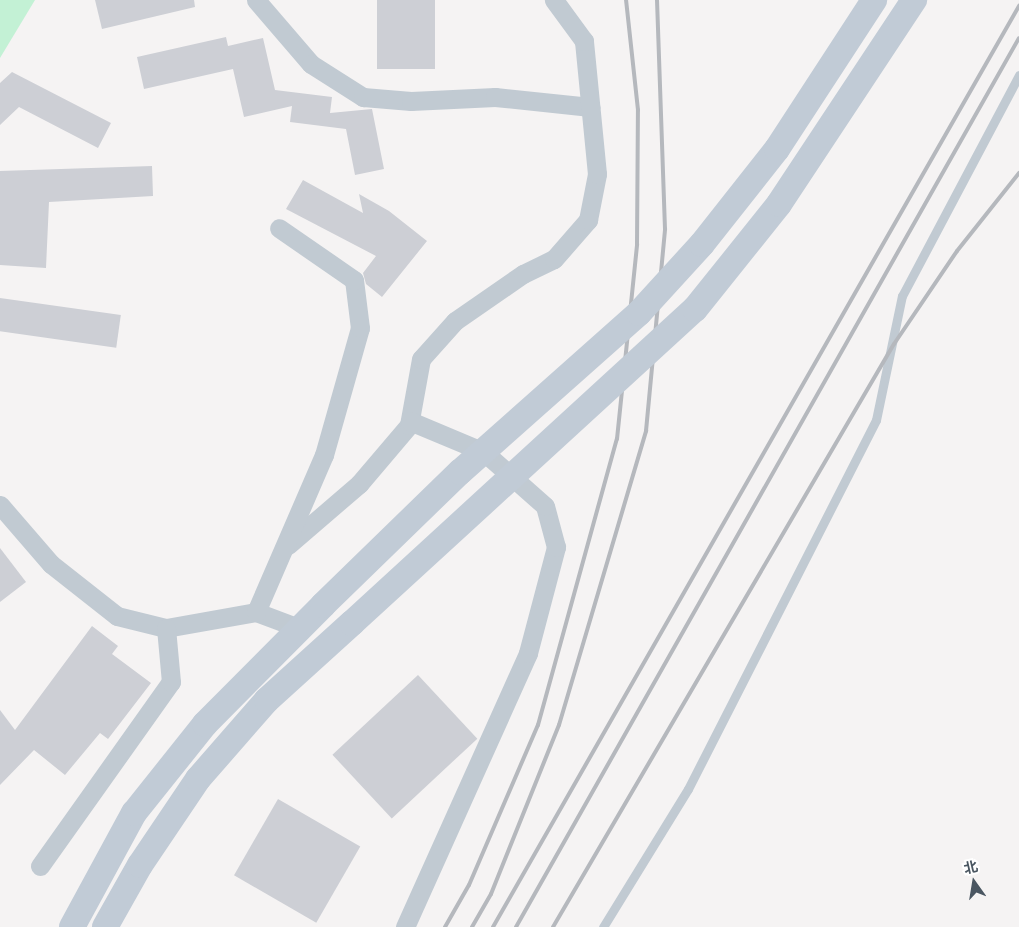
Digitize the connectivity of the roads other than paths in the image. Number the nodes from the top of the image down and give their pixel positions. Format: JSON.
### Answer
{"nodes":[{"id":1,"x":256,"y":0,"type":"edge"},
{"id":2,"x":554,"y":0,"type":"edge"},
{"id":3,"x":874,"y":0,"type":"edge"},
{"id":4,"x":914,"y":0,"type":"edge"},
{"id":5,"x":1019,"y":75,"type":"edge"},
{"id":6,"x":590,"y":107,"type":"junction"},
{"id":7,"x":279,"y":228,"type":"dead end"},
{"id":8,"x":410,"y":421,"type":"junction"},
{"id":9,"x":0,"y":505,"type":"edge"},
{"id":10,"x":288,"y":545,"type":"junction"},
{"id":11,"x":256,"y":612,"type":"junction"},
{"id":12,"x":166,"y":628,"type":"junction"},
{"id":13,"x":299,"y":628,"type":"junction"},
{"id":14,"x":40,"y":866,"type":"dead end"},
{"id":15,"x":72,"y":927,"type":"edge"},
{"id":16,"x":105,"y":927,"type":"edge"},
{"id":17,"x":405,"y":927,"type":"edge"},
{"id":18,"x":603,"y":927,"type":"edge"}],
"edges":[{"from":1,"to":6,"type":"street"},
{"from":2,"to":6,"type":"street"},
{"from":3,"to":13,"type":"main road","bridge":true},
{"from":4,"to":16,"type":"main road","bridge":true},
{"from":5,"to":18,"type":"lane"},
{"from":6,"to":8,"type":"street"},
{"from":7,"to":10,"type":"street"},
{"from":8,"to":10,"type":"street"},
{"from":8,"to":17,"type":"street"},
{"from":9,"to":12,"type":"street"},
{"from":10,"to":11,"type":"street"},
{"from":11,"to":12,"type":"street"},
{"from":11,"to":13,"type":"street"},
{"from":12,"to":14,"type":"street"},
{"from":13,"to":15,"type":"main road"}]}
